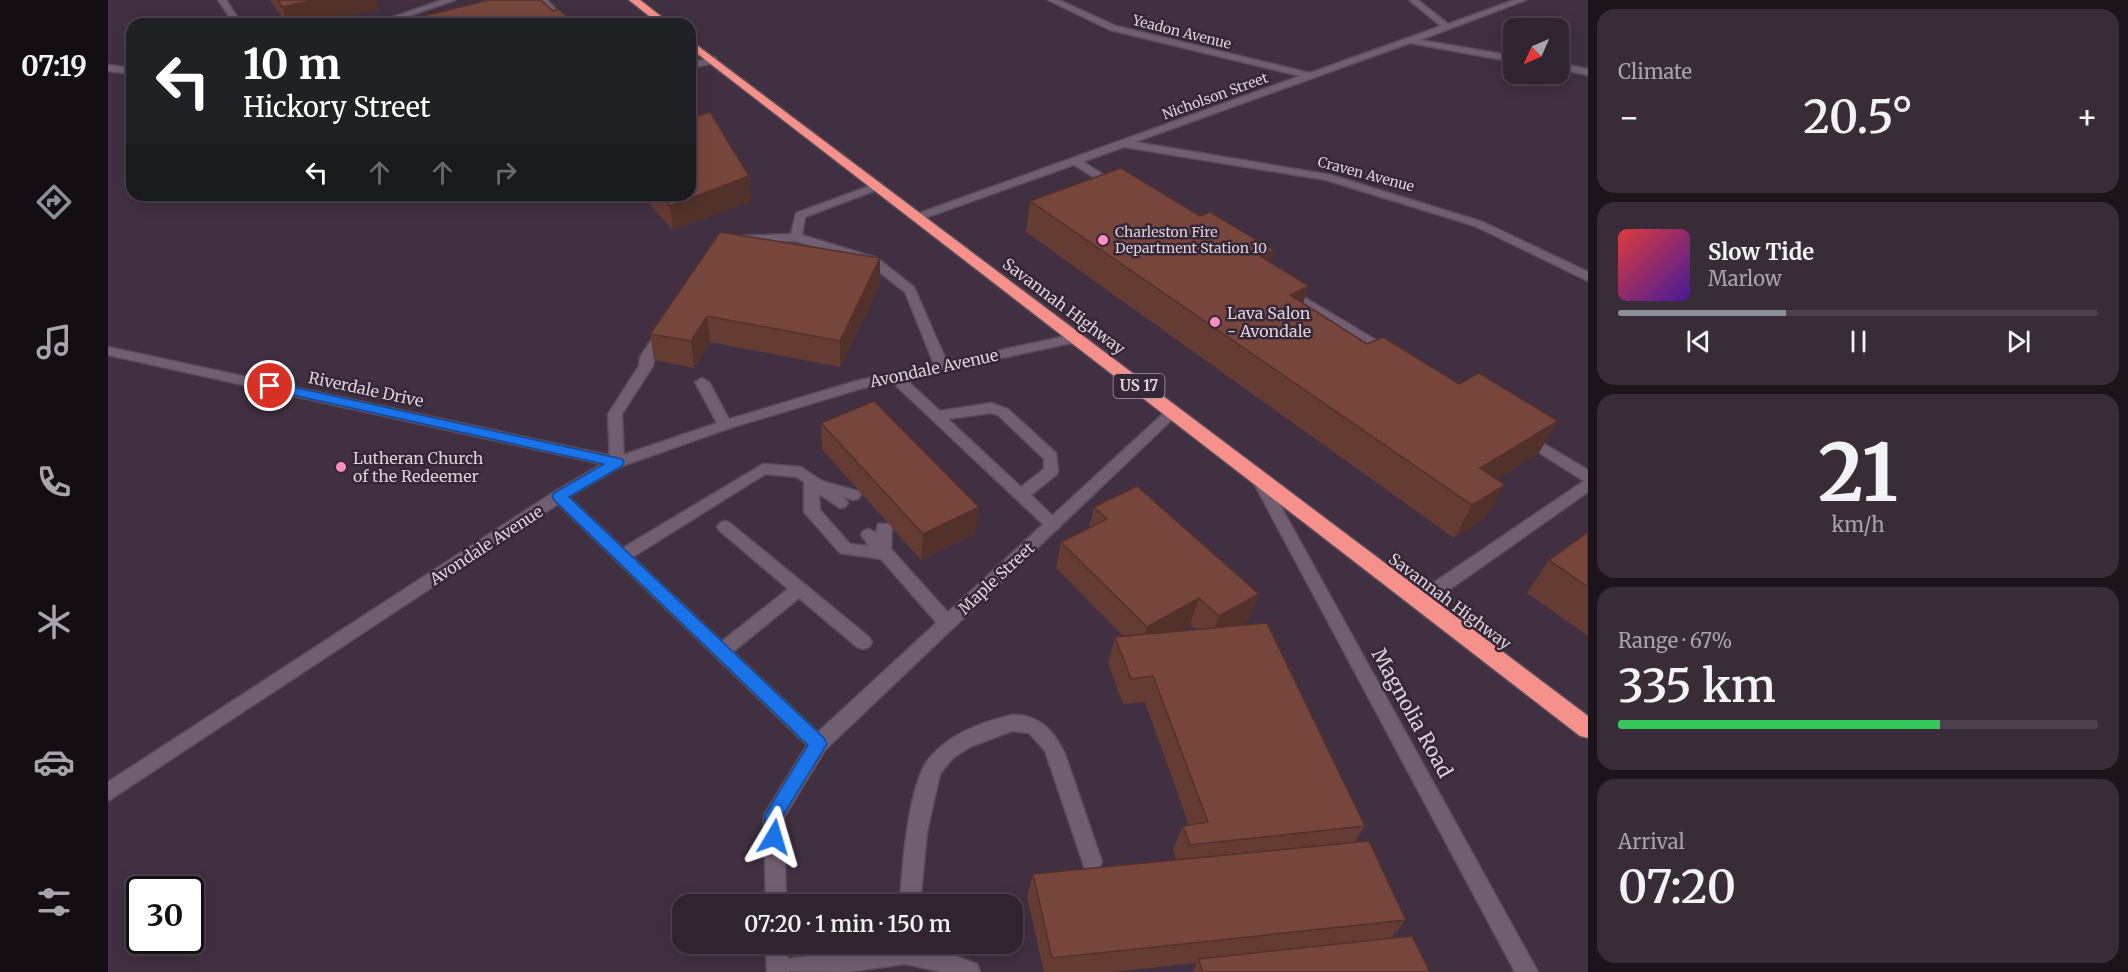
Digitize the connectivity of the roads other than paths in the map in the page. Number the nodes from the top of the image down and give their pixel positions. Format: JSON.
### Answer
{"nodes":[{"id":1,"x":222,"y":0,"type":"edge"},
{"id":2,"x":451,"y":0,"type":"edge"},
{"id":3,"x":542,"y":0,"type":"edge"},
{"id":4,"x":634,"y":0,"type":"edge"},
{"id":5,"x":1052,"y":0,"type":"edge"},
{"id":6,"x":1413,"y":0,"type":"edge"},
{"id":7,"x":1522,"y":0,"type":"edge"},
{"id":8,"x":234,"y":18,"type":"edge"},
{"id":9,"x":396,"y":18,"type":"edge"},
{"id":10,"x":560,"y":18,"type":"edge"},
{"id":11,"x":658,"y":18,"type":"edge"},
{"id":12,"x":1446,"y":27,"type":"junction"},
{"id":13,"x":1409,"y":41,"type":"junction"},
{"id":14,"x":696,"y":47,"type":"edge"},
{"id":15,"x":1503,"y":57,"type":"edge"},
{"id":16,"x":713,"y":60,"type":"junction"},
{"id":17,"x":696,"y":64,"type":"edge"},
{"id":18,"x":108,"y":68,"type":"edge"},
{"id":19,"x":1569,"y":68,"type":"edge"},
{"id":20,"x":126,"y":70,"type":"edge"},
{"id":21,"x":1588,"y":72,"type":"edge"},
{"id":22,"x":1310,"y":76,"type":"junction"},
{"id":23,"x":1123,"y":144,"type":"junction"},
{"id":24,"x":1075,"y":161,"type":"junction"},
{"id":25,"x":878,"y":186,"type":"junction"},
{"id":26,"x":1125,"y":192,"type":"edge"},
{"id":27,"x":918,"y":217,"type":"junction"},
{"id":28,"x":796,"y":237,"type":"junction"},
{"id":29,"x":724,"y":243,"type":"edge"},
{"id":30,"x":1588,"y":277,"type":"edge"},
{"id":31,"x":1276,"y":285,"type":"edge"},
{"id":32,"x":672,"y":320,"type":"edge"},
{"id":33,"x":1076,"y":338,"type":"junction"},
{"id":34,"x":108,"y":351,"type":"edge"},
{"id":35,"x":1397,"y":359,"type":"edge"},
{"id":36,"x":942,"y":367,"type":"junction"},
{"id":37,"x":895,"y":377,"type":"junction"},
{"id":38,"x":702,"y":382,"type":"dead end"},
{"id":39,"x":1173,"y":412,"type":"junction"},
{"id":40,"x":936,"y":416,"type":"junction"},
{"id":41,"x":725,"y":425,"type":"junction"},
{"id":42,"x":1508,"y":427,"type":"edge"},
{"id":43,"x":617,"y":462,"type":"junction"},
{"id":44,"x":1257,"y":477,"type":"junction"},
{"id":45,"x":1588,"y":477,"type":"edge"},
{"id":46,"x":811,"y":479,"type":"junction"},
{"id":47,"x":1588,"y":485,"type":"edge"},
{"id":48,"x":1021,"y":495,"type":"junction"},
{"id":49,"x":559,"y":496,"type":"junction"},
{"id":50,"x":847,"y":499,"type":"dead end"},
{"id":51,"x":1053,"y":525,"type":"junction"},
{"id":52,"x":725,"y":526,"type":"dead end"},
{"id":53,"x":884,"y":528,"type":"dead end"},
{"id":54,"x":869,"y":535,"type":"dead end"},
{"id":55,"x":883,"y":553,"type":"junction"},
{"id":56,"x":622,"y":556,"type":"junction"},
{"id":57,"x":799,"y":589,"type":"junction"},
{"id":58,"x":1420,"y":601,"type":"junction"},
{"id":59,"x":947,"y":623,"type":"junction"},
{"id":60,"x":863,"y":642,"type":"dead end"},
{"id":61,"x":722,"y":651,"type":"junction"},
{"id":62,"x":1588,"y":729,"type":"edge"},
{"id":63,"x":818,"y":744,"type":"junction"},
{"id":64,"x":108,"y":792,"type":"edge"},
{"id":65,"x":1092,"y":862,"type":"dead end"},
{"id":66,"x":776,"y":894,"type":"edge"},
{"id":67,"x":911,"y":894,"type":"edge"},
{"id":68,"x":777,"y":954,"type":"edge"},
{"id":69,"x":872,"y":954,"type":"edge"},
{"id":70,"x":922,"y":954,"type":"edge"},
{"id":71,"x":778,"y":971,"type":"edge"},
{"id":72,"x":969,"y":972,"type":"edge"},
{"id":73,"x":1527,"y":972,"type":"edge"}],
"edges":[{"from":1,"to":8,"type":"street"},
{"from":2,"to":9,"type":"street"},
{"from":3,"to":10,"type":"street"},
{"from":4,"to":11,"type":"highway"},
{"from":5,"to":22,"type":"street","name":"Yeadon Avenue"},
{"from":6,"to":12,"type":"street"},
{"from":7,"to":12,"type":"street","name":"Nicholson Street"},
{"from":12,"to":13,"type":"street","name":"Nicholson Street"},
{"from":13,"to":15,"type":"street"},
{"from":13,"to":22,"type":"street","name":"Nicholson Street"},
{"from":14,"to":16,"type":"highway","name":"Savannah Highway","number":"US 17"},
{"from":16,"to":17,"type":"street"},
{"from":16,"to":25,"type":"highway","name":"Savannah Highway","number":"US 17"},
{"from":18,"to":20,"type":"street"},
{"from":19,"to":21,"type":"street"},
{"from":22,"to":23,"type":"street","name":"Nicholson Street"},
{"from":23,"to":24,"type":"street","name":"Nicholson Street"},
{"from":23,"to":30,"type":"street","name":"Craven Avenue"},
{"from":24,"to":26,"type":"street"},
{"from":24,"to":27,"type":"street","name":"Nicholson Street"},
{"from":25,"to":27,"type":"highway","name":"Savannah Highway","number":"US 17"},
{"from":25,"to":28,"type":"street"},
{"from":27,"to":33,"type":"highway","name":"Savannah Highway","number":"US 17"},
{"from":28,"to":29,"type":"street"},
{"from":28,"to":36,"type":"street"},
{"from":31,"to":35,"type":"street"},
{"from":32,"to":43,"type":"street"},
{"from":33,"to":36,"type":"street","name":"Avondale Avenue"},
{"from":33,"to":39,"type":"highway","name":"Savannah Highway","number":"US 17"},
{"from":34,"to":43,"type":"street","name":"Riverdale Drive"},
{"from":36,"to":37,"type":"street","name":"Avondale Avenue"},
{"from":37,"to":40,"type":"street"},
{"from":37,"to":41,"type":"street","name":"Avondale Avenue"},
{"from":38,"to":41,"type":"street"},
{"from":39,"to":44,"type":"highway","name":"Savannah Highway","number":"US 17"},
{"from":39,"to":51,"type":"street","name":"Maple Street"},
{"from":40,"to":48,"type":"street"},
{"from":40,"to":48,"type":"street"},
{"from":41,"to":43,"type":"street","name":"Avondale Avenue"},
{"from":42,"to":45,"type":"street"},
{"from":43,"to":49,"type":"street","name":"Avondale Avenue"},
{"from":44,"to":58,"type":"highway","name":"Savannah Highway","number":"US 17"},
{"from":44,"to":73,"type":"street","name":"Magnolia Road"},
{"from":46,"to":50,"type":"street"},
{"from":46,"to":55,"type":"street"},
{"from":46,"to":56,"type":"street"},
{"from":47,"to":58,"type":"street"},
{"from":48,"to":51,"type":"street"},
{"from":49,"to":56,"type":"street"},
{"from":49,"to":64,"type":"street","name":"Avondale Avenue"},
{"from":51,"to":59,"type":"street","name":"Maple Street"},
{"from":52,"to":57,"type":"street"},
{"from":53,"to":55,"type":"street"},
{"from":54,"to":55,"type":"street"},
{"from":55,"to":59,"type":"street"},
{"from":56,"to":61,"type":"street"},
{"from":57,"to":60,"type":"street"},
{"from":57,"to":61,"type":"street"},
{"from":58,"to":62,"type":"highway","name":"Savannah Highway","number":"US 17"},
{"from":59,"to":63,"type":"street","name":"Maple Street"},
{"from":61,"to":63,"type":"street"},
{"from":63,"to":66,"type":"street","name":"Maple Street"},
{"from":65,"to":67,"type":"street"},
{"from":68,"to":71,"type":"street"},
{"from":69,"to":71,"type":"street"},
{"from":70,"to":72,"type":"street"}]}
